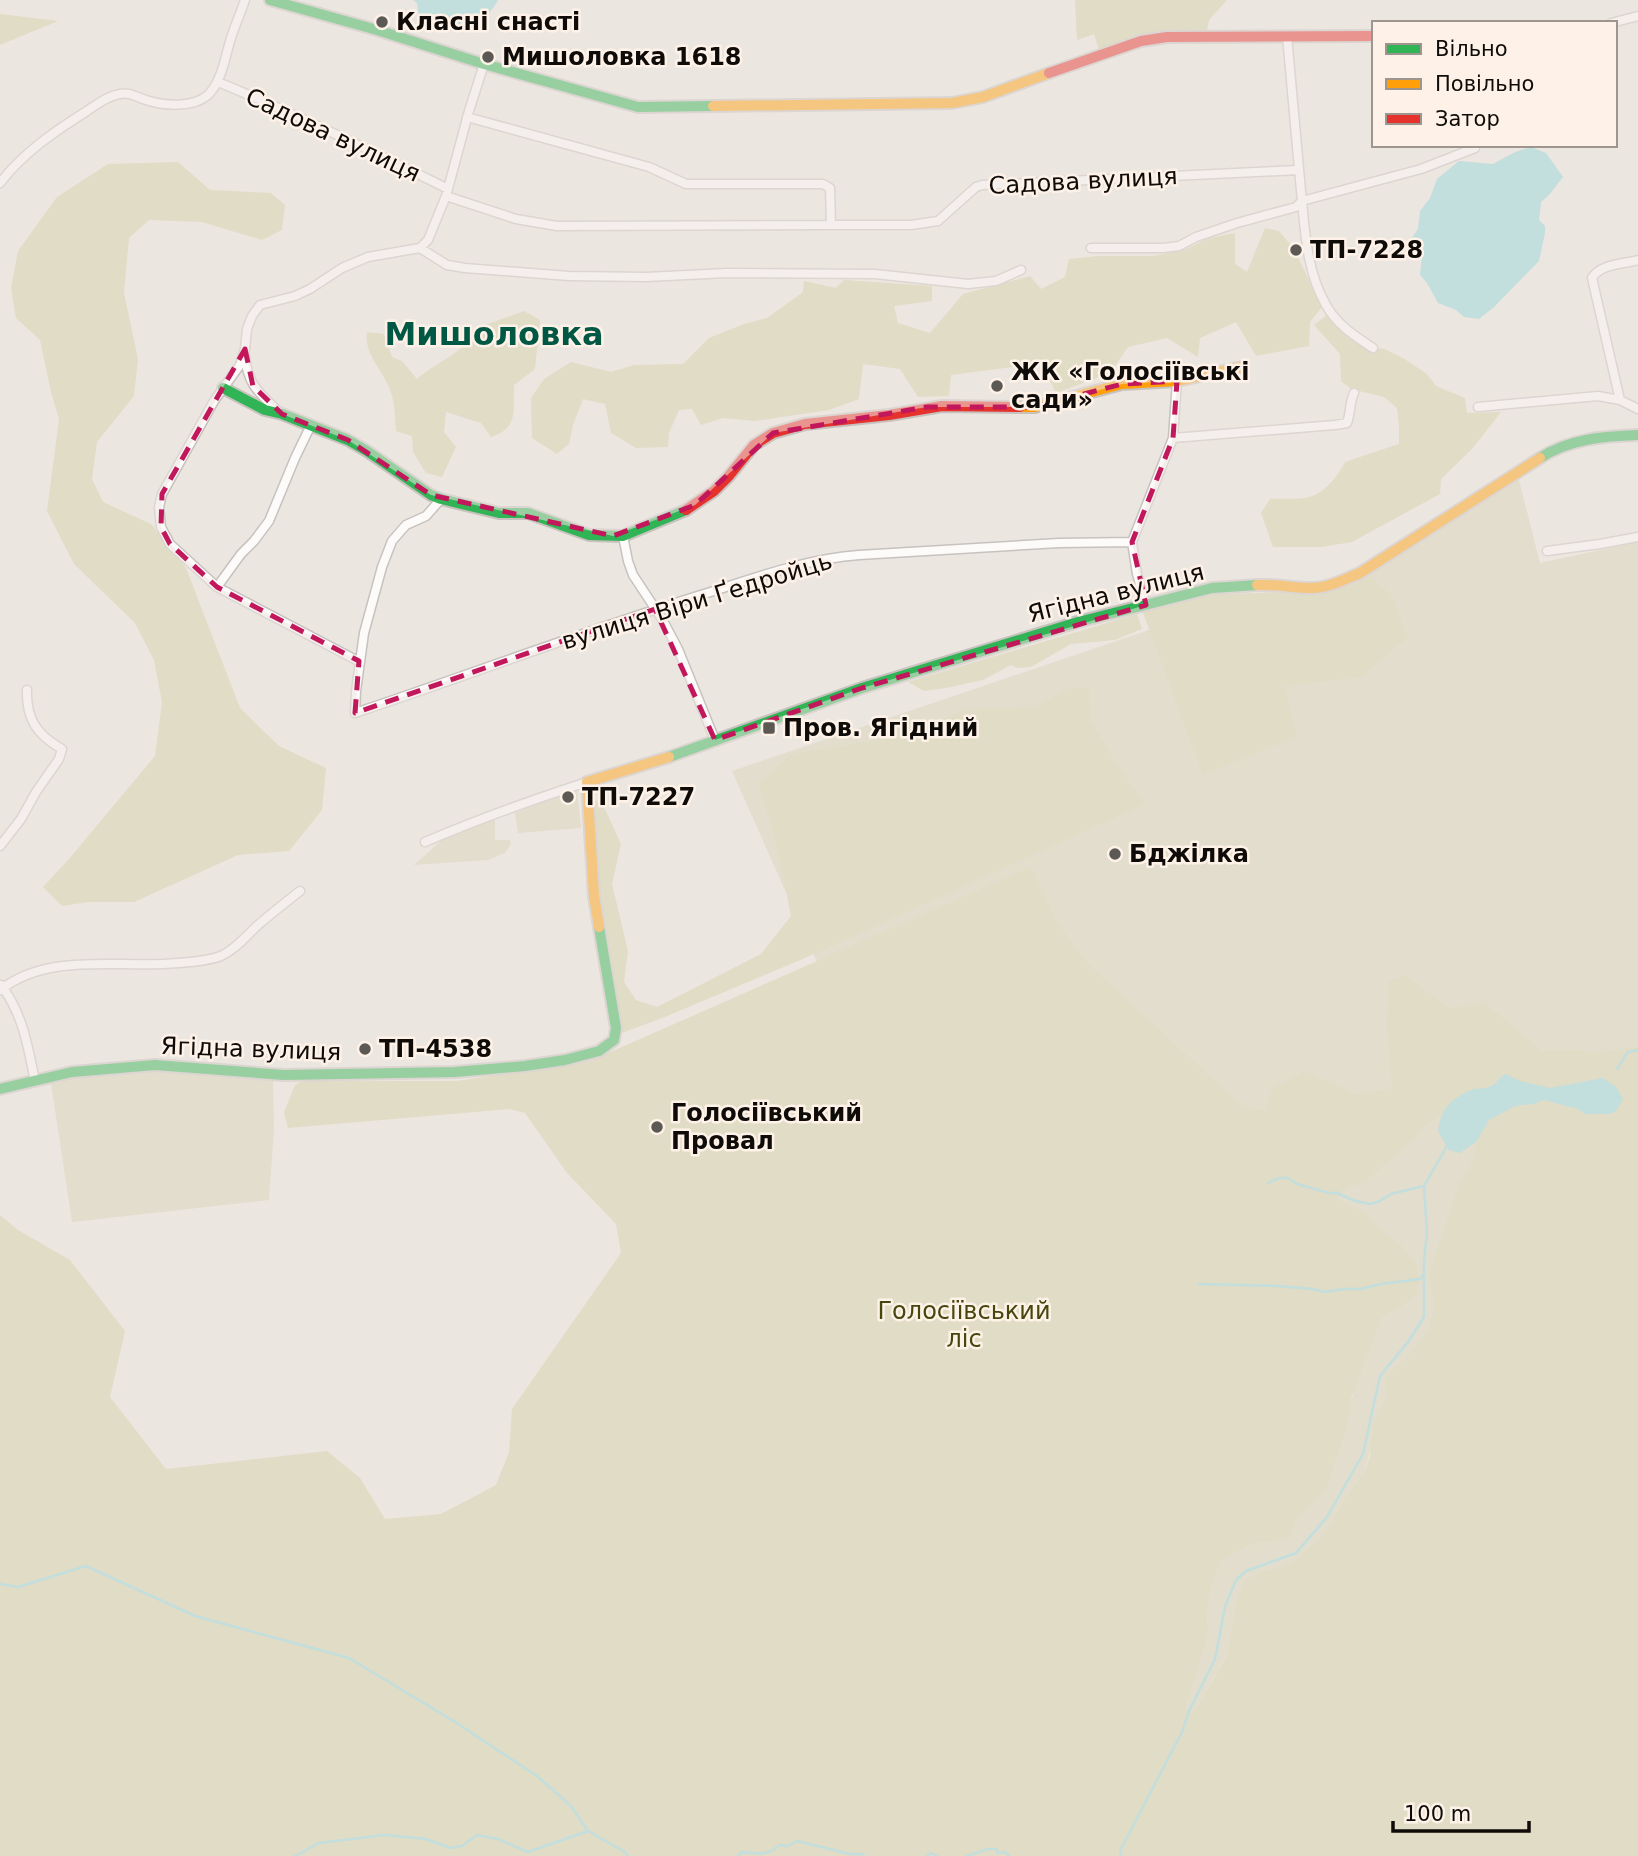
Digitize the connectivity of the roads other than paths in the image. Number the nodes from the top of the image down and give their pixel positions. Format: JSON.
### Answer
{"nodes":[{"id":1,"x":245,"y":0,"type":"edge"},
{"id":2,"x":270,"y":0,"type":"edge"},
{"id":3,"x":1638,"y":16,"type":"edge"},
{"id":4,"x":1617,"y":21,"type":"edge"},
{"id":5,"x":1287,"y":36,"type":"junction"},
{"id":6,"x":1372,"y":36,"type":"edge"},
{"id":7,"x":484,"y":64,"type":"junction"},
{"id":8,"x":218,"y":82,"type":"junction"},
{"id":9,"x":467,"y":117,"type":"junction"},
{"id":10,"x":1475,"y":148,"type":"dead end"},
{"id":11,"x":1299,"y":170,"type":"junction"},
{"id":12,"x":0,"y":183,"type":"edge"},
{"id":13,"x":447,"y":192,"type":"junction"},
{"id":14,"x":1302,"y":201,"type":"junction"},
{"id":15,"x":831,"y":225,"type":"junction"},
{"id":16,"x":420,"y":248,"type":"junction"},
{"id":17,"x":1091,"y":248,"type":"dead end"},
{"id":18,"x":1638,"y":260,"type":"edge"},
{"id":19,"x":1021,"y":270,"type":"dead end"},
{"id":20,"x":1373,"y":348,"type":"dead end"},
{"id":21,"x":245,"y":349,"type":"junction"},
{"id":22,"x":1242,"y":367,"type":"dead end"},
{"id":23,"x":1177,"y":381,"type":"junction"},
{"id":24,"x":223,"y":387,"type":"junction"},
{"id":25,"x":1354,"y":393,"type":"dead end"},
{"id":26,"x":1620,"y":400,"type":"junction"},
{"id":27,"x":1478,"y":408,"type":"dead end"},
{"id":28,"x":1638,"y":409,"type":"edge"},
{"id":29,"x":282,"y":414,"type":"junction"},
{"id":30,"x":311,"y":425,"type":"junction"},
{"id":31,"x":1638,"y":435,"type":"edge"},
{"id":32,"x":1173,"y":438,"type":"junction"},
{"id":33,"x":440,"y":499,"type":"junction"},
{"id":34,"x":623,"y":536,"type":"junction"},
{"id":35,"x":1638,"y":537,"type":"edge"},
{"id":36,"x":1132,"y":542,"type":"junction"},
{"id":37,"x":1546,"y":551,"type":"dead end"},
{"id":38,"x":217,"y":587,"type":"junction"},
{"id":39,"x":1146,"y":604,"type":"junction"},
{"id":40,"x":655,"y":609,"type":"junction"},
{"id":41,"x":360,"y":662,"type":"junction"},
{"id":42,"x":27,"y":690,"type":"dead end"},
{"id":43,"x":715,"y":740,"type":"junction"},
{"id":44,"x":587,"y":782,"type":"junction"},
{"id":45,"x":425,"y":842,"type":"dead end"},
{"id":46,"x":0,"y":846,"type":"edge"},
{"id":47,"x":300,"y":891,"type":"dead end"},
{"id":48,"x":1,"y":987,"type":"edge"},
{"id":49,"x":35,"y":1081,"type":"junction"},
{"id":50,"x":0,"y":1089,"type":"edge"}],
"edges":[{"from":1,"to":8,"type":"street"},
{"from":2,"to":7,"type":"street"},
{"from":3,"to":4,"type":"street"},
{"from":5,"to":6,"type":"street"},
{"from":5,"to":7,"type":"street"},
{"from":5,"to":11,"type":"street"},
{"from":7,"to":9,"type":"street"},
{"from":8,"to":12,"type":"street"},
{"from":8,"to":13,"type":"street","name":"Садова вулиця"},
{"from":9,"to":13,"type":"street"},
{"from":9,"to":15,"type":"street"},
{"from":10,"to":14,"type":"street"},
{"from":11,"to":14,"type":"street"},
{"from":11,"to":15,"type":"street","name":"Садова вулиця"},
{"from":13,"to":15,"type":"street","name":"Садова вулиця"},
{"from":13,"to":16,"type":"street"},
{"from":14,"to":17,"type":"street"},
{"from":14,"to":20,"type":"street"},
{"from":16,"to":19,"type":"street"},
{"from":16,"to":21,"type":"street"},
{"from":18,"to":26,"type":"street"},
{"from":21,"to":24,"type":"street"},
{"from":21,"to":29,"type":"street"},
{"from":22,"to":23,"type":"street"},
{"from":23,"to":32,"type":"street"},
{"from":23,"to":34,"type":"street"},
{"from":24,"to":29,"type":"street"},
{"from":24,"to":38,"type":"street"},
{"from":25,"to":32,"type":"street"},
{"from":26,"to":27,"type":"street"},
{"from":26,"to":28,"type":"street"},
{"from":29,"to":30,"type":"street"},
{"from":30,"to":33,"type":"street"},
{"from":30,"to":38,"type":"street"},
{"from":31,"to":39,"type":"street","name":"Ягідна вулиця"},
{"from":32,"to":36,"type":"street"},
{"from":33,"to":34,"type":"street"},
{"from":33,"to":41,"type":"street"},
{"from":34,"to":40,"type":"street"},
{"from":35,"to":37,"type":"street"},
{"from":36,"to":39,"type":"street"},
{"from":36,"to":40,"type":"street","name":"вулиця Віри Ґедройць"},
{"from":38,"to":41,"type":"street"},
{"from":39,"to":43,"type":"street","name":"Ягідна вулиця"},
{"from":40,"to":41,"type":"street","name":"вулиця Віри Ґедройць"},
{"from":40,"to":43,"type":"street"},
{"from":42,"to":46,"type":"street"},
{"from":43,"to":44,"type":"street","name":"Ягідна вулиця"},
{"from":44,"to":45,"type":"street","name":"Ягідна вулиця"},
{"from":44,"to":49,"type":"street","name":"Ягідна вулиця"},
{"from":47,"to":48,"type":"street"},
{"from":48,"to":49,"type":"street"},
{"from":49,"to":50,"type":"street","name":"Ягідна вулиця"}]}
